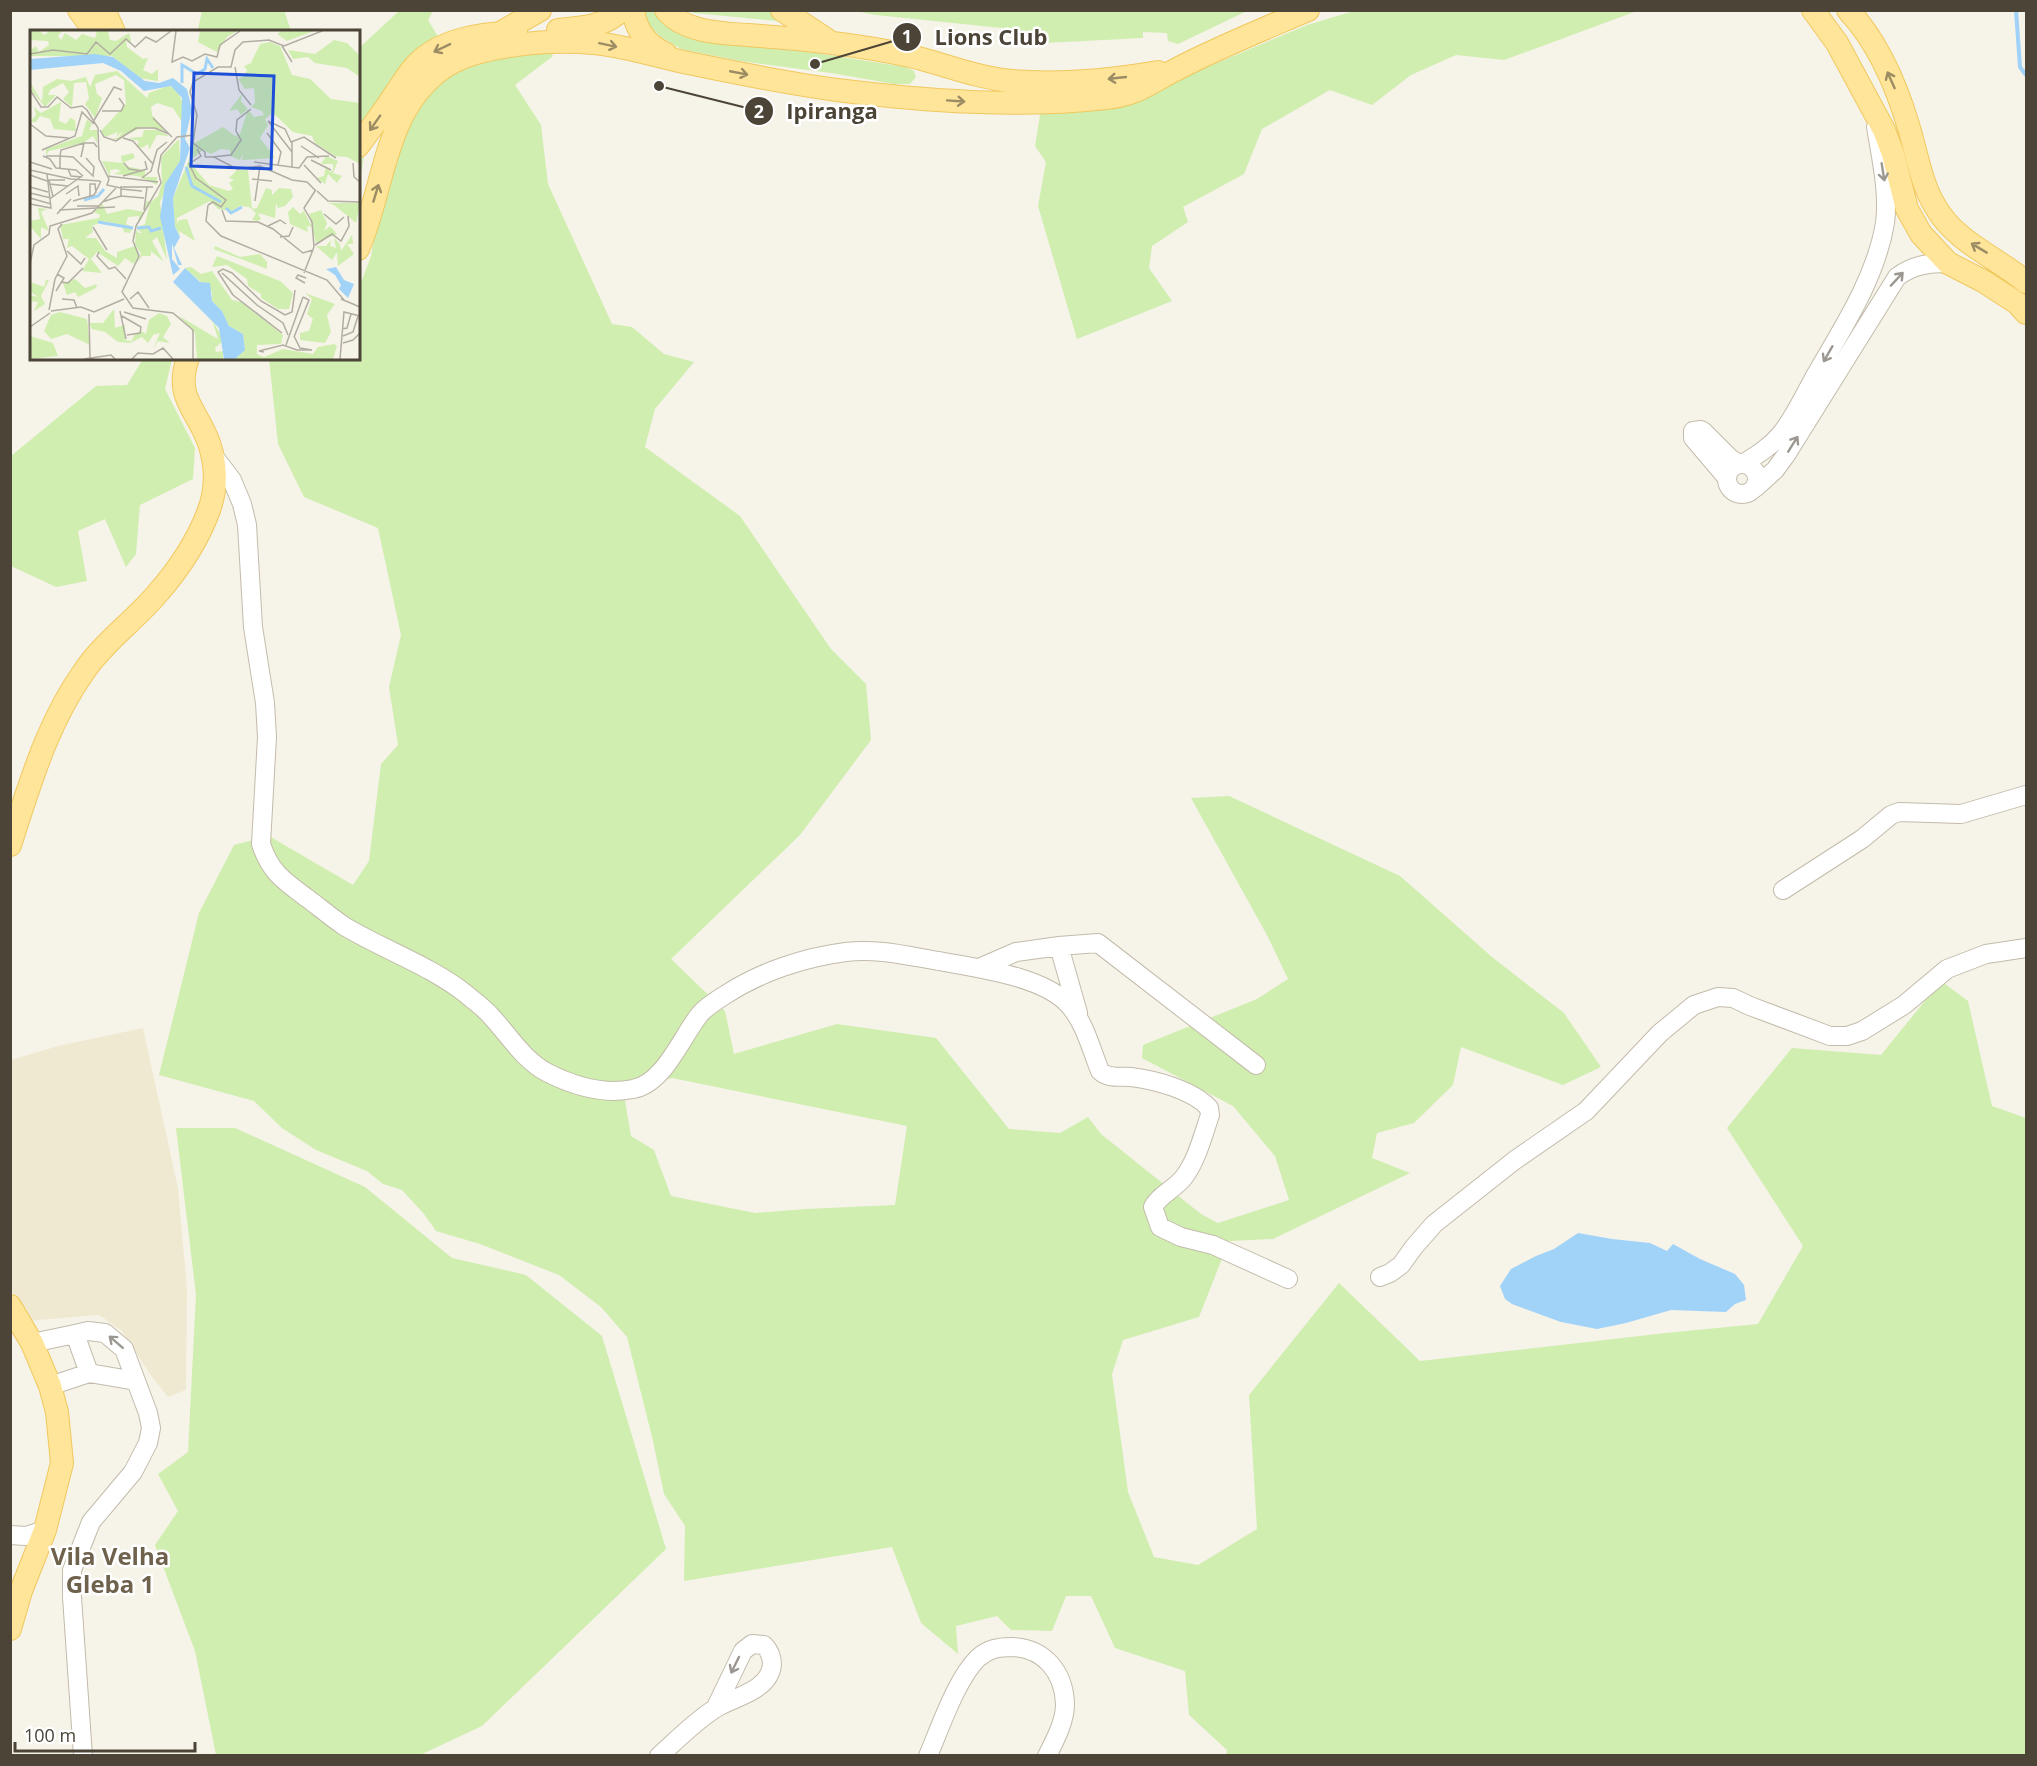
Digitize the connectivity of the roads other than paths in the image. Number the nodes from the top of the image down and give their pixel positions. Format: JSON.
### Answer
{"nodes":[{"id":1,"x":79,"y":10,"type":"edge"},
{"id":2,"x":104,"y":10,"type":"edge"},
{"id":3,"x":540,"y":10,"type":"edge"},
{"id":4,"x":621,"y":10,"type":"edge"},
{"id":5,"x":633,"y":10,"type":"edge"},
{"id":6,"x":666,"y":10,"type":"edge"},
{"id":7,"x":782,"y":10,"type":"edge"},
{"id":8,"x":1308,"y":10,"type":"edge"},
{"id":9,"x":1813,"y":10,"type":"edge"},
{"id":10,"x":1848,"y":10,"type":"edge"},
{"id":11,"x":94,"y":30,"type":"edge"},
{"id":12,"x":113,"y":30,"type":"edge"},
{"id":13,"x":498,"y":33,"type":"junction"},
{"id":14,"x":832,"y":43,"type":"junction"},
{"id":15,"x":914,"y":57,"type":"junction"},
{"id":16,"x":681,"y":61,"type":"junction"},
{"id":17,"x":1174,"y":70,"type":"junction"},
{"id":18,"x":835,"y":90,"type":"junction"},
{"id":19,"x":1874,"y":114,"type":"junction"},
{"id":20,"x":360,"y":143,"type":"edge"},
{"id":21,"x":360,"y":243,"type":"edge"},
{"id":22,"x":1948,"y":263,"type":"junction"},
{"id":23,"x":2026,"y":282,"type":"edge"},
{"id":24,"x":2026,"y":313,"type":"edge"},
{"id":25,"x":187,"y":360,"type":"edge"},
{"id":26,"x":213,"y":455,"type":"junction"},
{"id":27,"x":1741,"y":464,"type":"junction"},
{"id":28,"x":1727,"y":478,"type":"junction"},
{"id":29,"x":1755,"y":488,"type":"junction"},
{"id":30,"x":2026,"y":795,"type":"edge"},
{"id":31,"x":10,"y":845,"type":"edge"},
{"id":32,"x":1783,"y":890,"type":"dead end"},
{"id":33,"x":1059,"y":946,"type":"junction"},
{"id":34,"x":2026,"y":948,"type":"edge"},
{"id":35,"x":979,"y":968,"type":"junction"},
{"id":36,"x":1081,"y":1025,"type":"junction"},
{"id":37,"x":1256,"y":1065,"type":"dead end"},
{"id":38,"x":1380,"y":1277,"type":"dead end"},
{"id":39,"x":1288,"y":1279,"type":"dead end"},
{"id":40,"x":10,"y":1306,"type":"edge"},
{"id":41,"x":75,"y":1334,"type":"junction"},
{"id":42,"x":32,"y":1343,"type":"junction"},
{"id":43,"x":89,"y":1373,"type":"junction"},
{"id":44,"x":136,"y":1381,"type":"junction"},
{"id":45,"x":50,"y":1386,"type":"junction"},
{"id":46,"x":45,"y":1530,"type":"junction"},
{"id":47,"x":10,"y":1535,"type":"edge"},
{"id":48,"x":18,"y":1577,"type":"edge"},
{"id":49,"x":10,"y":1629,"type":"edge"},
{"id":50,"x":715,"y":1709,"type":"dead end"},
{"id":51,"x":83,"y":1755,"type":"edge"},
{"id":52,"x":659,"y":1755,"type":"edge"},
{"id":53,"x":928,"y":1755,"type":"edge"},
{"id":54,"x":1047,"y":1755,"type":"edge"}],
"edges":[{"from":1,"to":11,"type":"main road"},
{"from":2,"to":12,"type":"main road"},
{"from":3,"to":13,"type":"main road"},
{"from":4,"to":13,"type":"main road"},
{"from":5,"to":16,"type":"main road"},
{"from":6,"to":14,"type":"main road"},
{"from":7,"to":14,"type":"main road"},
{"from":8,"to":17,"type":"main road"},
{"from":9,"to":19,"type":"main road"},
{"from":23,"to":10,"type":"main road","one_way":true},
{"from":13,"to":20,"type":"main road","one_way":true},
{"from":14,"to":15,"type":"main road"},
{"from":17,"to":15,"type":"main road","one_way":true},
{"from":15,"to":18,"type":"main road"},
{"from":16,"to":18,"type":"main road","one_way":true},
{"from":21,"to":16,"type":"main road","one_way":true},
{"from":18,"to":17,"type":"main road","one_way":true},
{"from":19,"to":22,"type":"main road"},
{"from":19,"to":27,"type":"street","one_way":true},
{"from":22,"to":24,"type":"main road"},
{"from":29,"to":22,"type":"street","one_way":true},
{"from":25,"to":26,"type":"main road"},
{"from":26,"to":31,"type":"main road"},
{"from":26,"to":35,"type":"street"},
{"from":27,"to":28,"type":"street"},
{"from":27,"to":28,"type":"street"},
{"from":27,"to":29,"type":"street"},
{"from":28,"to":29,"type":"street"},
{"from":30,"to":32,"type":"street"},
{"from":33,"to":35,"type":"street"},
{"from":33,"to":36,"type":"street"},
{"from":33,"to":37,"type":"street"},
{"from":34,"to":38,"type":"street"},
{"from":35,"to":36,"type":"street"},
{"from":36,"to":39,"type":"street"},
{"from":40,"to":42,"type":"main road"},
{"from":41,"to":42,"type":"street"},
{"from":41,"to":43,"type":"street"},
{"from":44,"to":41,"type":"street","one_way":true},
{"from":42,"to":45,"type":"main road"},
{"from":43,"to":44,"type":"street"},
{"from":43,"to":45,"type":"street"},
{"from":44,"to":51,"type":"street"},
{"from":45,"to":46,"type":"main road"},
{"from":46,"to":47,"type":"street"},
{"from":46,"to":48,"type":"main road"},
{"from":48,"to":49,"type":"main road"},
{"from":50,"to":52,"type":"street"},
{"from":53,"to":54,"type":"street"}]}
